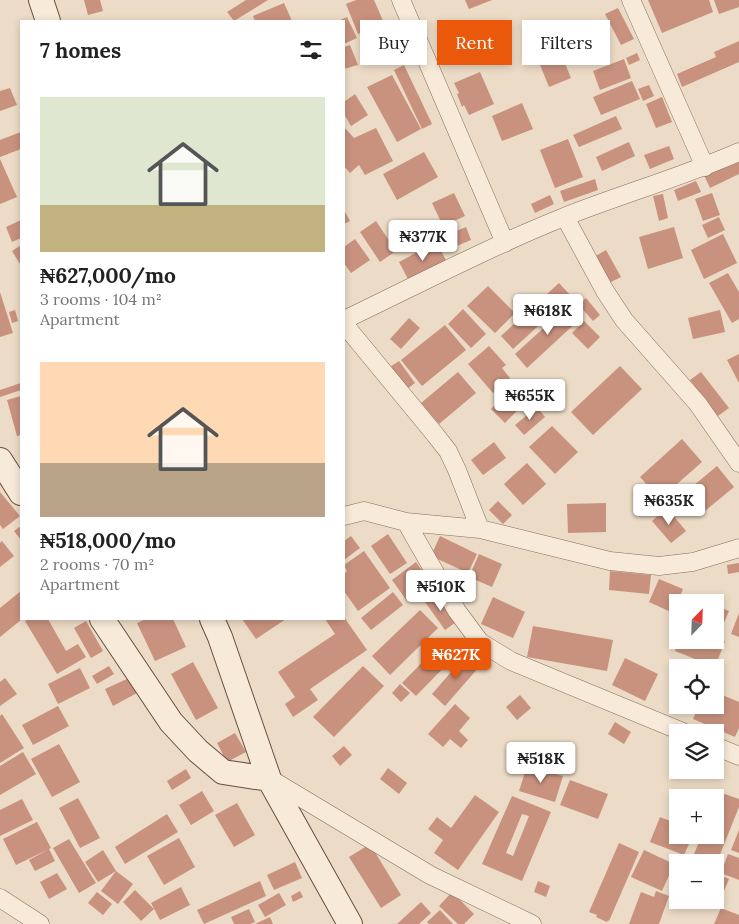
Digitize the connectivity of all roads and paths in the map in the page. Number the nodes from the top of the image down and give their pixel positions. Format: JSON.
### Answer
{"nodes":[{"id":1,"x":41,"y":0,"type":"edge"},
{"id":2,"x":401,"y":0,"type":"edge"},
{"id":3,"x":631,"y":0,"type":"edge"},
{"id":4,"x":48,"y":20,"type":"edge"},
{"id":5,"x":739,"y":152,"type":"edge"},
{"id":6,"x":705,"y":167,"type":"junction"},
{"id":7,"x":565,"y":217,"type":"junction"},
{"id":8,"x":505,"y":243,"type":"junction"},
{"id":9,"x":345,"y":320,"type":"edge"},
{"id":10,"x":345,"y":325,"type":"edge"},
{"id":11,"x":0,"y":460,"type":"edge"},
{"id":12,"x":739,"y":463,"type":"edge"},
{"id":13,"x":20,"y":491,"type":"edge"},
{"id":14,"x":345,"y":516,"type":"edge"},
{"id":15,"x":406,"y":522,"type":"junction"},
{"id":16,"x":480,"y":529,"type":"junction"},
{"id":17,"x":739,"y":548,"type":"edge"},
{"id":18,"x":103,"y":620,"type":"edge"},
{"id":19,"x":217,"y":621,"type":"edge"},
{"id":20,"x":669,"y":726,"type":"edge"},
{"id":21,"x":724,"y":750,"type":"edge"},
{"id":22,"x":739,"y":756,"type":"edge"},
{"id":23,"x":269,"y":779,"type":"junction"},
{"id":24,"x":0,"y":898,"type":"edge"},
{"id":25,"x":40,"y":924,"type":"edge"},
{"id":26,"x":350,"y":924,"type":"edge"},
{"id":27,"x":532,"y":924,"type":"edge"}],
"edges":[{"from":1,"to":4,"type":"street"},
{"from":2,"to":8,"type":"street"},
{"from":3,"to":6,"type":"street"},
{"from":5,"to":6,"type":"street"},
{"from":6,"to":7,"type":"street"},
{"from":7,"to":8,"type":"street"},
{"from":7,"to":12,"type":"street"},
{"from":8,"to":9,"type":"street"},
{"from":10,"to":16,"type":"street"},
{"from":11,"to":13,"type":"street"},
{"from":14,"to":15,"type":"street"},
{"from":15,"to":16,"type":"street"},
{"from":15,"to":20,"type":"street"},
{"from":16,"to":17,"type":"street"},
{"from":18,"to":23,"type":"street"},
{"from":19,"to":23,"type":"street"},
{"from":21,"to":22,"type":"street"},
{"from":23,"to":26,"type":"street"},
{"from":23,"to":27,"type":"street"},
{"from":24,"to":25,"type":"street"}]}
